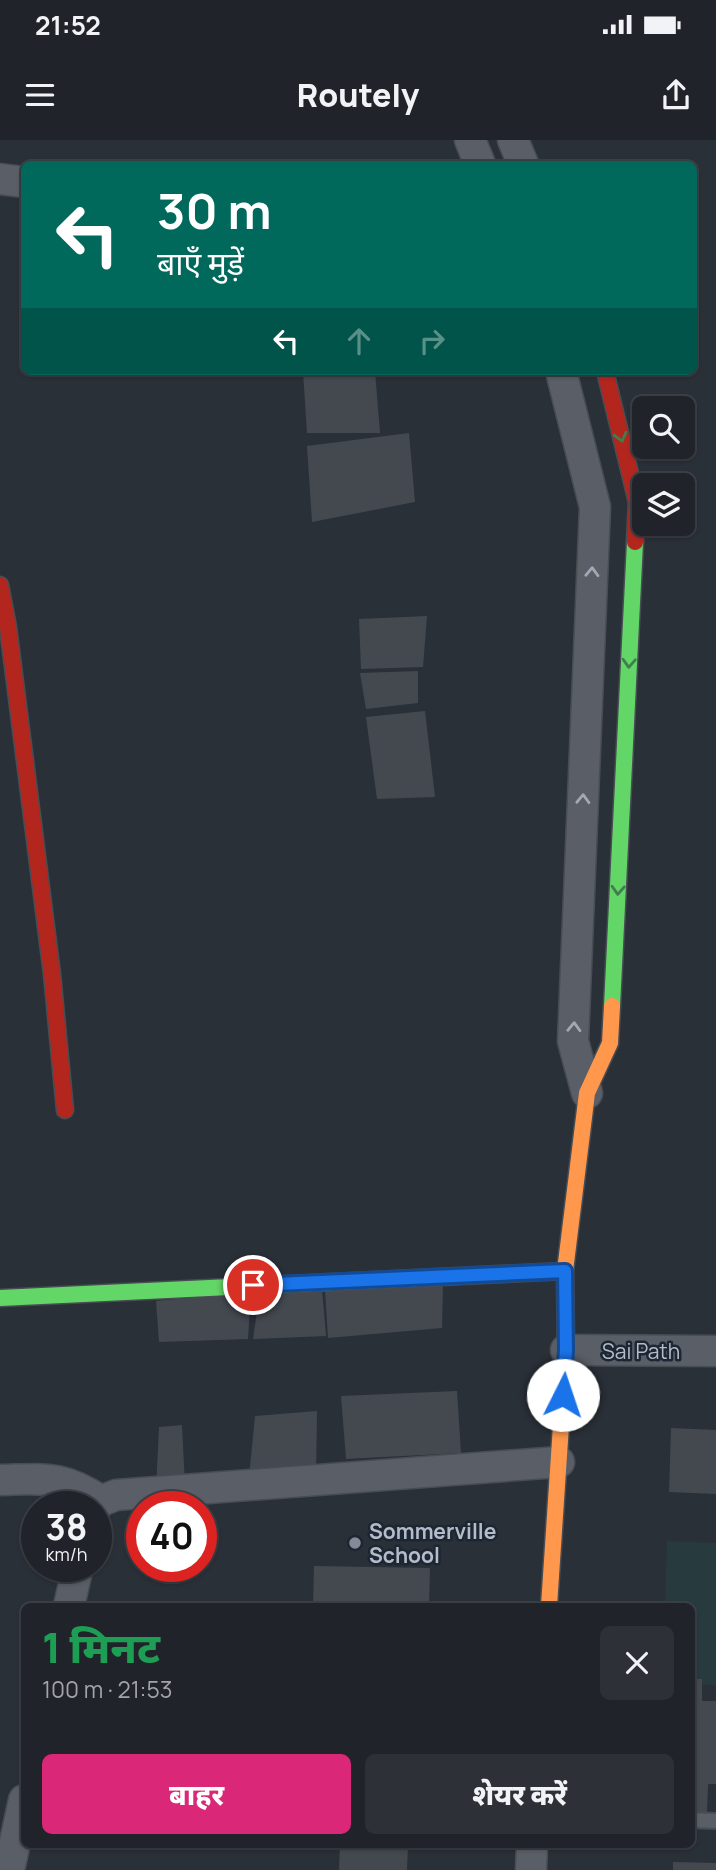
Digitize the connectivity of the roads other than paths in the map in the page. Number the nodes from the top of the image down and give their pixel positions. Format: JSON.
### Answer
{"nodes":[{"id":1,"x":470,"y":140,"type":"edge"},
{"id":2,"x":513,"y":140,"type":"edge"},
{"id":3,"x":479,"y":161,"type":"edge"},
{"id":4,"x":522,"y":161,"type":"edge"},
{"id":5,"x":0,"y":179,"type":"edge"},
{"id":6,"x":21,"y":182,"type":"edge"},
{"id":7,"x":562,"y":375,"type":"edge"},
{"id":8,"x":606,"y":375,"type":"edge"},
{"id":9,"x":0,"y":585,"type":"edge"},
{"id":10,"x":587,"y":1093,"type":"junction"},
{"id":11,"x":65,"y":1110,"type":"dead end"},
{"id":12,"x":565,"y":1271,"type":"junction"},
{"id":13,"x":0,"y":1298,"type":"edge"},
{"id":14,"x":566,"y":1350,"type":"junction"},
{"id":15,"x":716,"y":1351,"type":"edge"},
{"id":16,"x":559,"y":1462,"type":"junction"},
{"id":17,"x":0,"y":1480,"type":"edge"},
{"id":18,"x":84,"y":1491,"type":"edge"},
{"id":19,"x":112,"y":1497,"type":"edge"},
{"id":20,"x":74,"y":1582,"type":"edge"},
{"id":21,"x":70,"y":1603,"type":"edge"},
{"id":22,"x":549,"y":1603,"type":"edge"},
{"id":23,"x":21,"y":1814,"type":"edge"},
{"id":24,"x":695,"y":1820,"type":"edge"},
{"id":25,"x":716,"y":1821,"type":"edge"},
{"id":26,"x":532,"y":1848,"type":"edge"},
{"id":27,"x":9,"y":1870,"type":"edge"},
{"id":28,"x":531,"y":1870,"type":"edge"}],
"edges":[{"from":1,"to":3,"type":"street"},
{"from":2,"to":4,"type":"street"},
{"from":5,"to":6,"type":"street"},
{"from":10,"to":7,"type":"street","one_way":true},
{"from":8,"to":10,"type":"street","one_way":true},
{"from":9,"to":11,"type":"street"},
{"from":10,"to":12,"type":"street"},
{"from":12,"to":13,"type":"street"},
{"from":12,"to":14,"type":"street"},
{"from":14,"to":15,"type":"street","name":"Sai Path"},
{"from":14,"to":16,"type":"street"},
{"from":16,"to":19,"type":"street"},
{"from":16,"to":22,"type":"street"},
{"from":17,"to":18,"type":"street"},
{"from":20,"to":21,"type":"street"},
{"from":23,"to":27,"type":"street"},
{"from":24,"to":25,"type":"lane"},
{"from":26,"to":28,"type":"street"}]}
